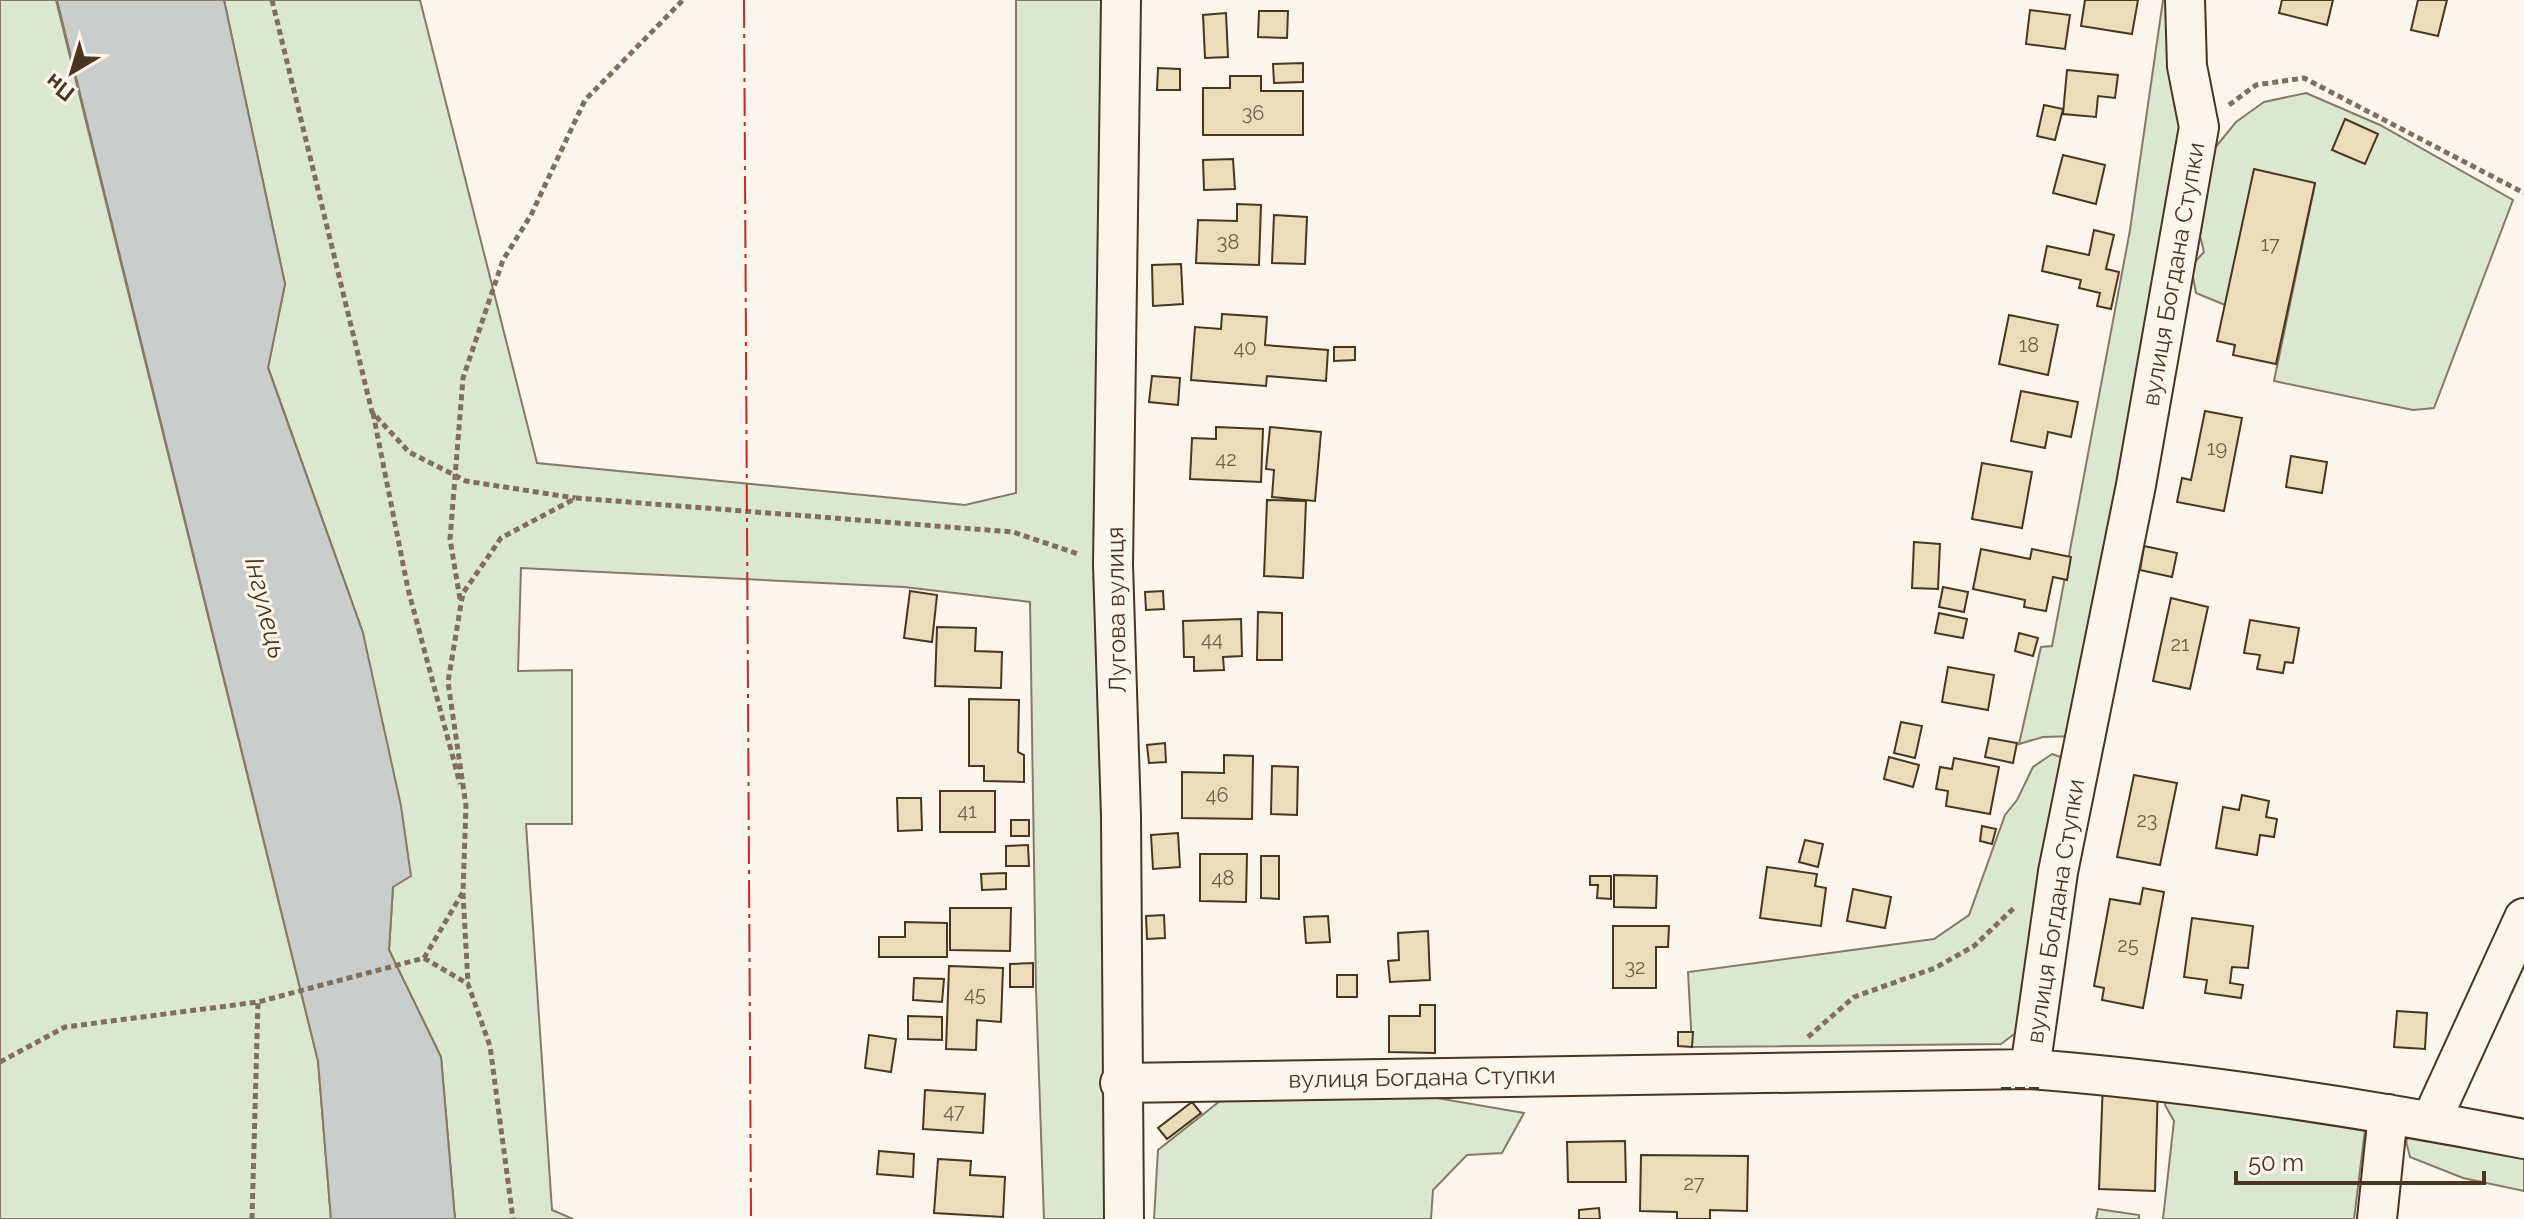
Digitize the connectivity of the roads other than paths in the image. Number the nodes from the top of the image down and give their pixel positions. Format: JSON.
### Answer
{"nodes":[{"id":1,"x":1121,"y":0,"type":"edge"},
{"id":2,"x":2185,"y":0,"type":"edge"},
{"id":3,"x":2524,"y":918,"type":"edge"},
{"id":4,"x":2030,"y":1069,"type":"junction"},
{"id":5,"x":1120,"y":1083,"type":"junction"},
{"id":6,"x":2388,"y":1114,"type":"junction"},
{"id":7,"x":2431,"y":1121,"type":"junction"},
{"id":8,"x":2524,"y":1139,"type":"edge"},
{"id":9,"x":1124,"y":1219,"type":"edge"},
{"id":10,"x":2377,"y":1219,"type":"edge"}],
"edges":[{"from":1,"to":5,"type":"street","name":"Лугова вулиця"},
{"from":2,"to":4,"type":"street","name":"вулиця Богдана Ступки"},
{"from":3,"to":7,"type":"street"},
{"from":4,"to":5,"type":"street","name":"вулиця Богдана Ступки"},
{"from":4,"to":6,"type":"street"},
{"from":5,"to":9,"type":"street","name":"Лугова вулиця"},
{"from":6,"to":7,"type":"street"},
{"from":6,"to":10,"type":"street"},
{"from":7,"to":8,"type":"street"}]}
